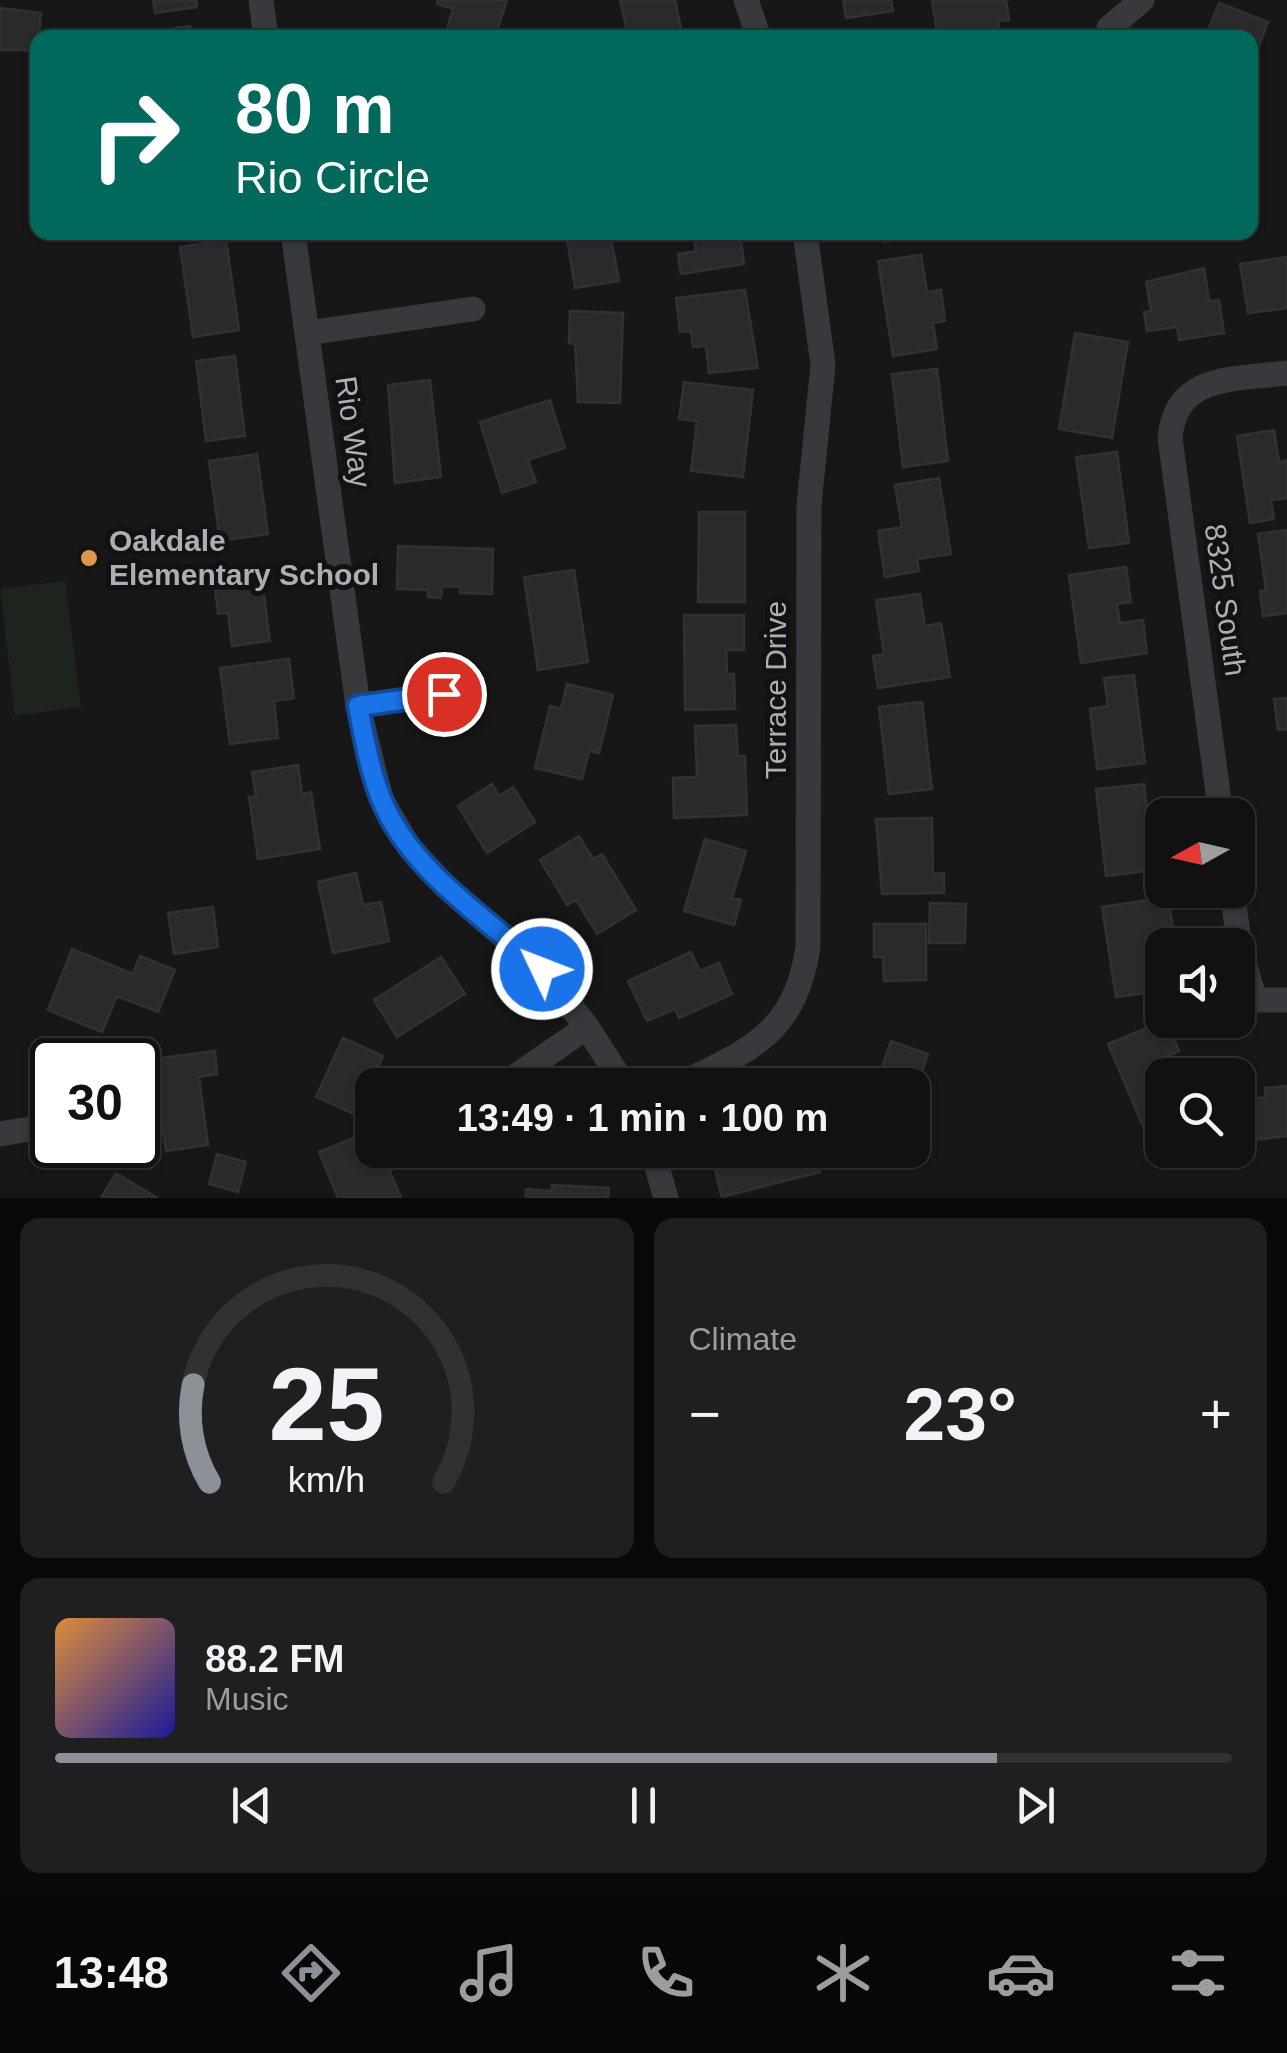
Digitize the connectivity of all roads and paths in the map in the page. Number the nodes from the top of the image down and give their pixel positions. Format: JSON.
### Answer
{"nodes":[{"id":1,"x":261,"y":0,"type":"edge"},
{"id":2,"x":746,"y":0,"type":"edge"},
{"id":3,"x":1142,"y":0,"type":"edge"},
{"id":4,"x":1109,"y":28,"type":"dead end"},
{"id":5,"x":265,"y":30,"type":"edge"},
{"id":6,"x":756,"y":30,"type":"edge"},
{"id":7,"x":294,"y":240,"type":"edge"},
{"id":8,"x":806,"y":240,"type":"edge"},
{"id":9,"x":473,"y":309,"type":"dead end"},
{"id":10,"x":307,"y":334,"type":"junction"},
{"id":11,"x":1287,"y":373,"type":"edge"},
{"id":12,"x":444,"y":694,"type":"dead end"},
{"id":13,"x":358,"y":706,"type":"junction"},
{"id":14,"x":1220,"y":798,"type":"edge"},
{"id":15,"x":1234,"y":908,"type":"edge"},
{"id":16,"x":1287,"y":1000,"type":"edge"},
{"id":17,"x":587,"y":1028,"type":"junction"},
{"id":18,"x":529,"y":1068,"type":"edge"},
{"id":19,"x":613,"y":1068,"type":"edge"},
{"id":20,"x":712,"y":1068,"type":"edge"},
{"id":21,"x":30,"y":1128,"type":"dead end"},
{"id":22,"x":0,"y":1134,"type":"edge"},
{"id":23,"x":657,"y":1168,"type":"edge"},
{"id":24,"x":666,"y":1198,"type":"edge"}],
"edges":[{"from":1,"to":5,"type":"street"},
{"from":2,"to":6,"type":"street"},
{"from":3,"to":4,"type":"street"},
{"from":7,"to":10,"type":"street","name":"Rio Way"},
{"from":8,"to":20,"type":"street","name":"Terrace Drive"},
{"from":9,"to":10,"type":"street"},
{"from":10,"to":13,"type":"street","name":"Rio Way"},
{"from":11,"to":14,"type":"street","name":"8325 South"},
{"from":12,"to":13,"type":"street"},
{"from":13,"to":17,"type":"street","name":"Rio Way"},
{"from":15,"to":16,"type":"street"},
{"from":17,"to":18,"type":"street"},
{"from":17,"to":19,"type":"street","name":"Rio Way"},
{"from":21,"to":22,"type":"street"},
{"from":23,"to":24,"type":"street"}]}
